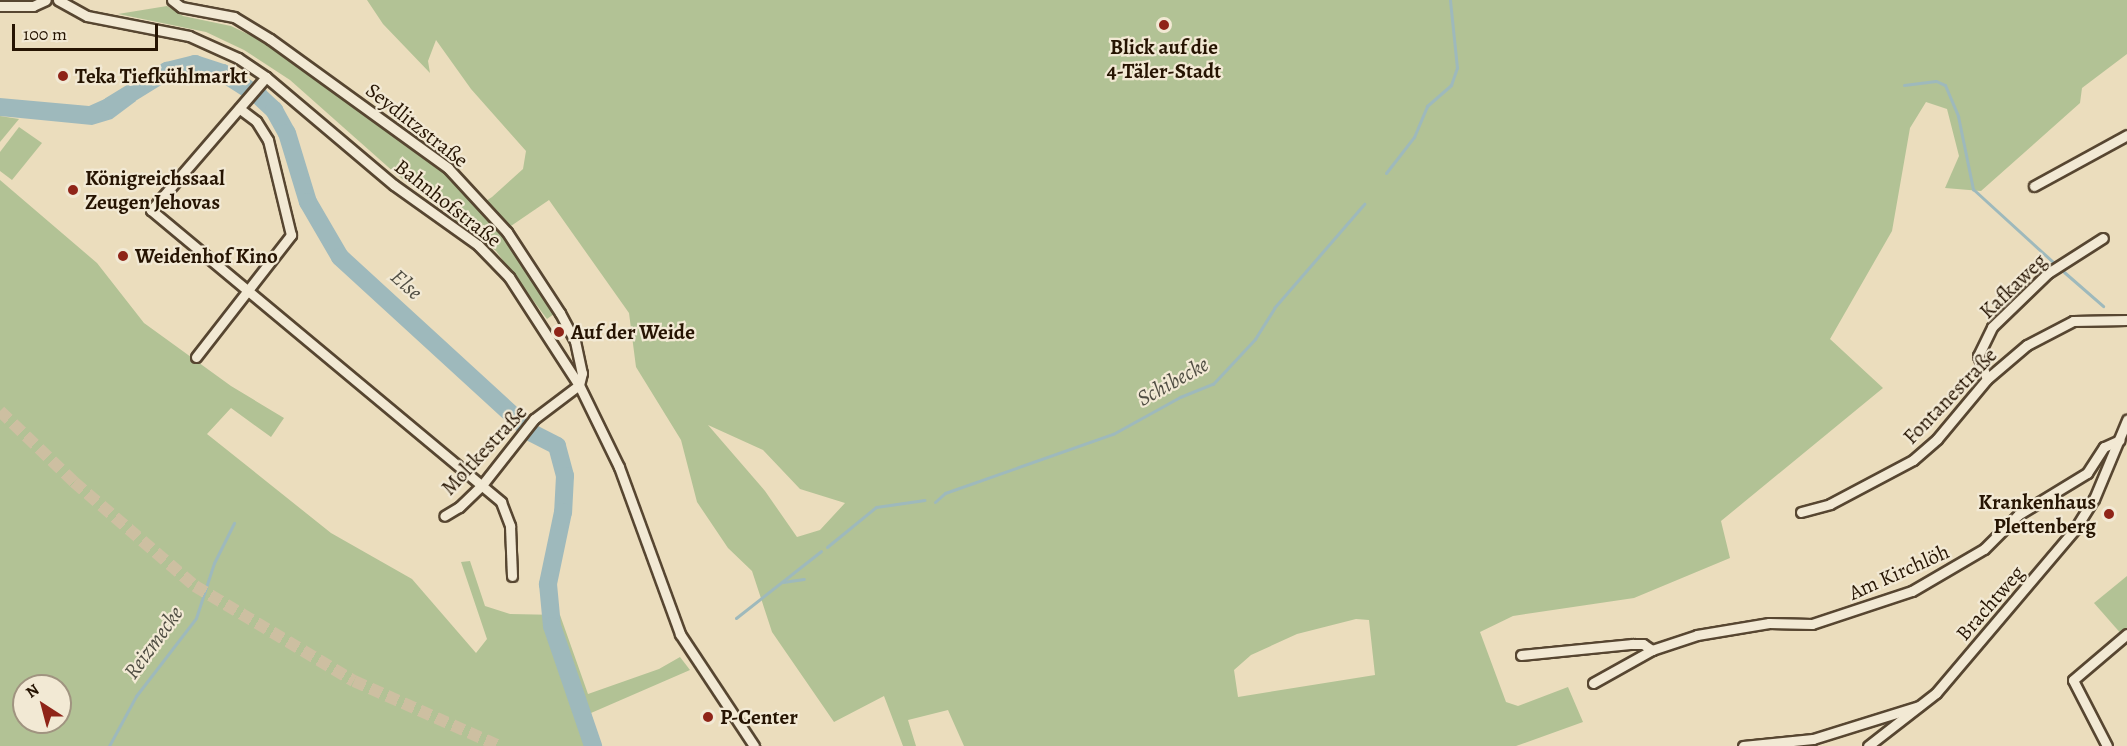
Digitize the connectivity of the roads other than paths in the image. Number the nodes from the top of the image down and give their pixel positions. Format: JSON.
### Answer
{"nodes":[{"id":1,"x":46,"y":0,"type":"edge"},
{"id":2,"x":58,"y":0,"type":"edge"},
{"id":3,"x":172,"y":0,"type":"edge"},
{"id":4,"x":0,"y":6,"type":"edge"},
{"id":5,"x":266,"y":77,"type":"junction"},
{"id":6,"x":242,"y":105,"type":"junction"},
{"id":7,"x":2127,"y":135,"type":"edge"},
{"id":8,"x":2034,"y":186,"type":"dead end"},
{"id":9,"x":2103,"y":238,"type":"dead end"},
{"id":10,"x":250,"y":290,"type":"junction"},
{"id":11,"x":2127,"y":320,"type":"edge"},
{"id":12,"x":196,"y":357,"type":"dead end"},
{"id":13,"x":1987,"y":379,"type":"junction"},
{"id":14,"x":579,"y":385,"type":"junction"},
{"id":15,"x":2127,"y":420,"type":"edge"},
{"id":16,"x":2120,"y":440,"type":"junction"},
{"id":17,"x":482,"y":485,"type":"junction"},
{"id":18,"x":1801,"y":512,"type":"dead end"},
{"id":19,"x":444,"y":516,"type":"dead end"},
{"id":20,"x":512,"y":576,"type":"dead end"},
{"id":21,"x":2127,"y":634,"type":"edge"},
{"id":22,"x":1652,"y":650,"type":"junction"},
{"id":23,"x":1521,"y":655,"type":"dead end"},
{"id":24,"x":1593,"y":683,"type":"dead end"},
{"id":25,"x":1919,"y":706,"type":"junction"},
{"id":26,"x":754,"y":746,"type":"edge"},
{"id":27,"x":1743,"y":746,"type":"edge"},
{"id":28,"x":1868,"y":746,"type":"edge"},
{"id":29,"x":2107,"y":746,"type":"edge"}],
"edges":[{"from":1,"to":4,"type":"street"},
{"from":2,"to":5,"type":"street","name":"Bahnhofstraße"},
{"from":3,"to":14,"type":"street","name":"Seydlitzstraße"},
{"from":5,"to":6,"type":"street"},
{"from":5,"to":14,"type":"street","name":"Bahnhofstraße"},
{"from":6,"to":10,"type":"street"},
{"from":6,"to":10,"type":"street"},
{"from":7,"to":8,"type":"street"},
{"from":9,"to":13,"type":"street","name":"Kafkaweg"},
{"from":10,"to":12,"type":"street"},
{"from":10,"to":17,"type":"street"},
{"from":11,"to":13,"type":"street","name":"Fontanestraße"},
{"from":13,"to":18,"type":"street","name":"Fontanestraße"},
{"from":14,"to":17,"type":"street","name":"Moltkestraße"},
{"from":14,"to":26,"type":"street","name":"Bahnhofstraße"},
{"from":15,"to":16,"type":"street","name":"Brachtweg"},
{"from":16,"to":22,"type":"street","name":"Am Kirchlöh"},
{"from":16,"to":25,"type":"street","name":"Brachtweg"},
{"from":17,"to":19,"type":"street","name":"Moltkestraße"},
{"from":17,"to":20,"type":"street"},
{"from":21,"to":29,"type":"street"},
{"from":22,"to":23,"type":"street","name":"Am Kirchlöh"},
{"from":22,"to":24,"type":"street","name":"Am Kirchlöh"},
{"from":25,"to":27,"type":"street","name":"Brachtweg"},
{"from":25,"to":28,"type":"street","name":"Brachtweg"}]}
